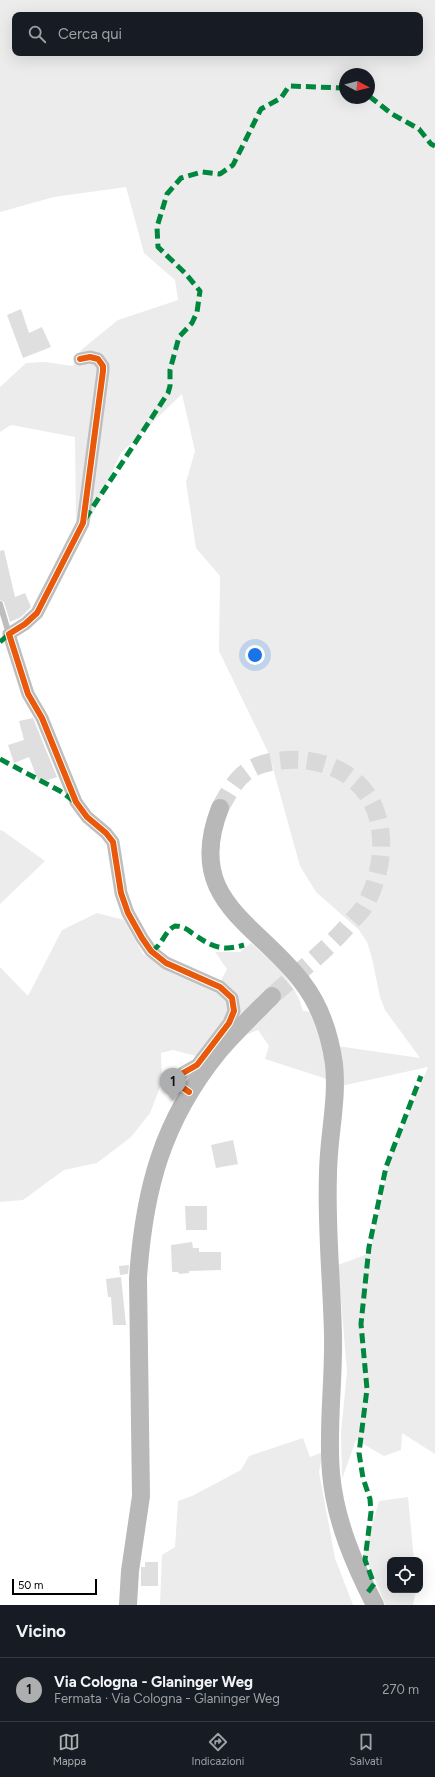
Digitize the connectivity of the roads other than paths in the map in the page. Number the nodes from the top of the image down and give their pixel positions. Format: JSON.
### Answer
{"nodes":[{"id":1,"x":80,"y":359,"type":"dead end"},
{"id":2,"x":0,"y":604,"type":"edge"},
{"id":3,"x":9,"y":634,"type":"junction"},
{"id":4,"x":220,"y":808,"type":"tunnel mouth"},
{"id":5,"x":272,"y":996,"type":"tunnel mouth"},
{"id":6,"x":189,"y":1092,"type":"junction"},
{"id":7,"x":128,"y":1605,"type":"edge"},
{"id":8,"x":375,"y":1605,"type":"edge"}],
"edges":[{"from":1,"to":3,"type":"street"},
{"from":2,"to":3,"type":"lane"},
{"from":3,"to":6,"type":"street"},
{"from":4,"to":8,"type":"main road"},
{"from":5,"to":6,"type":"main road"},
{"from":6,"to":7,"type":"main road"}]}
